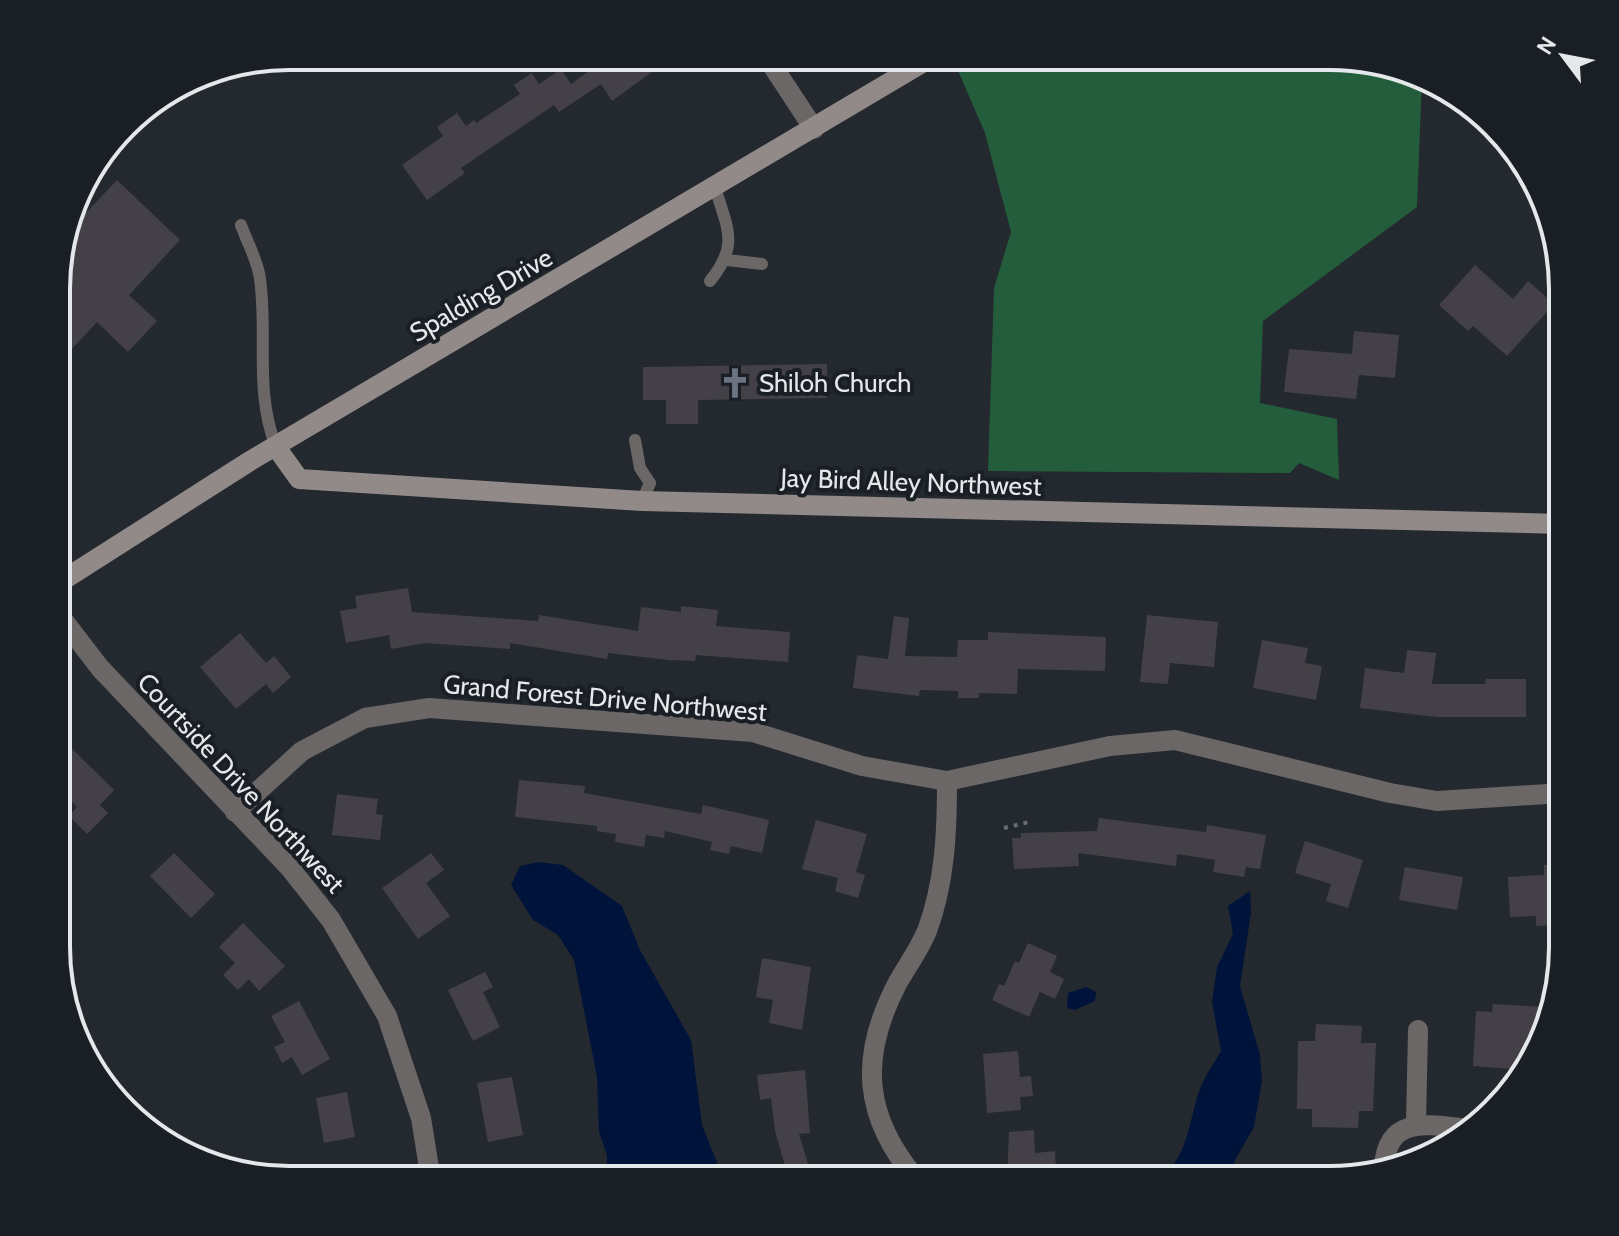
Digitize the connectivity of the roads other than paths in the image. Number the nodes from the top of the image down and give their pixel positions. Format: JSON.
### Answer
{"nodes":[{"id":1,"x":775,"y":70,"type":"edge"},
{"id":2,"x":911,"y":70,"type":"edge"},
{"id":3,"x":814,"y":129,"type":"junction"},
{"id":4,"x":715,"y":187,"type":"junction"},
{"id":5,"x":241,"y":225,"type":"dead end"},
{"id":6,"x":727,"y":260,"type":"junction"},
{"id":7,"x":762,"y":264,"type":"dead end"},
{"id":8,"x":710,"y":281,"type":"dead end"},
{"id":9,"x":635,"y":440,"type":"dead end"},
{"id":10,"x":276,"y":447,"type":"junction"},
{"id":11,"x":642,"y":501,"type":"junction"},
{"id":12,"x":1549,"y":524,"type":"edge"},
{"id":13,"x":70,"y":576,"type":"edge"},
{"id":14,"x":70,"y":629,"type":"edge"},
{"id":15,"x":947,"y":781,"type":"junction"},
{"id":16,"x":1549,"y":794,"type":"edge"},
{"id":17,"x":235,"y":812,"type":"junction"},
{"id":18,"x":1418,"y":1030,"type":"dead end"},
{"id":19,"x":1416,"y":1123,"type":"junction"},
{"id":20,"x":1454,"y":1127,"type":"edge"},
{"id":21,"x":1388,"y":1158,"type":"edge"},
{"id":22,"x":429,"y":1166,"type":"edge"},
{"id":23,"x":905,"y":1166,"type":"edge"}],
"edges":[{"from":1,"to":3,"type":"street"},
{"from":2,"to":3,"type":"street","name":"Spalding Drive"},
{"from":3,"to":4,"type":"street","name":"Spalding Drive"},
{"from":4,"to":6,"type":"lane"},
{"from":4,"to":10,"type":"street","name":"Spalding Drive"},
{"from":5,"to":10,"type":"lane"},
{"from":6,"to":7,"type":"lane"},
{"from":6,"to":8,"type":"lane"},
{"from":9,"to":11,"type":"lane"},
{"from":10,"to":11,"type":"street","name":"Jay Bird Alley Northwest"},
{"from":10,"to":13,"type":"street","name":"Spalding Drive"},
{"from":11,"to":12,"type":"street","name":"Jay Bird Alley Northwest"},
{"from":14,"to":17,"type":"street","name":"Courtside Drive Northwest"},
{"from":15,"to":16,"type":"street","name":"Grand Forest Drive Northwest"},
{"from":15,"to":17,"type":"street","name":"Grand Forest Drive Northwest"},
{"from":15,"to":23,"type":"street"},
{"from":17,"to":22,"type":"street","name":"Courtside Drive Northwest"},
{"from":18,"to":19,"type":"street"},
{"from":19,"to":20,"type":"street"},
{"from":19,"to":21,"type":"street"}]}
